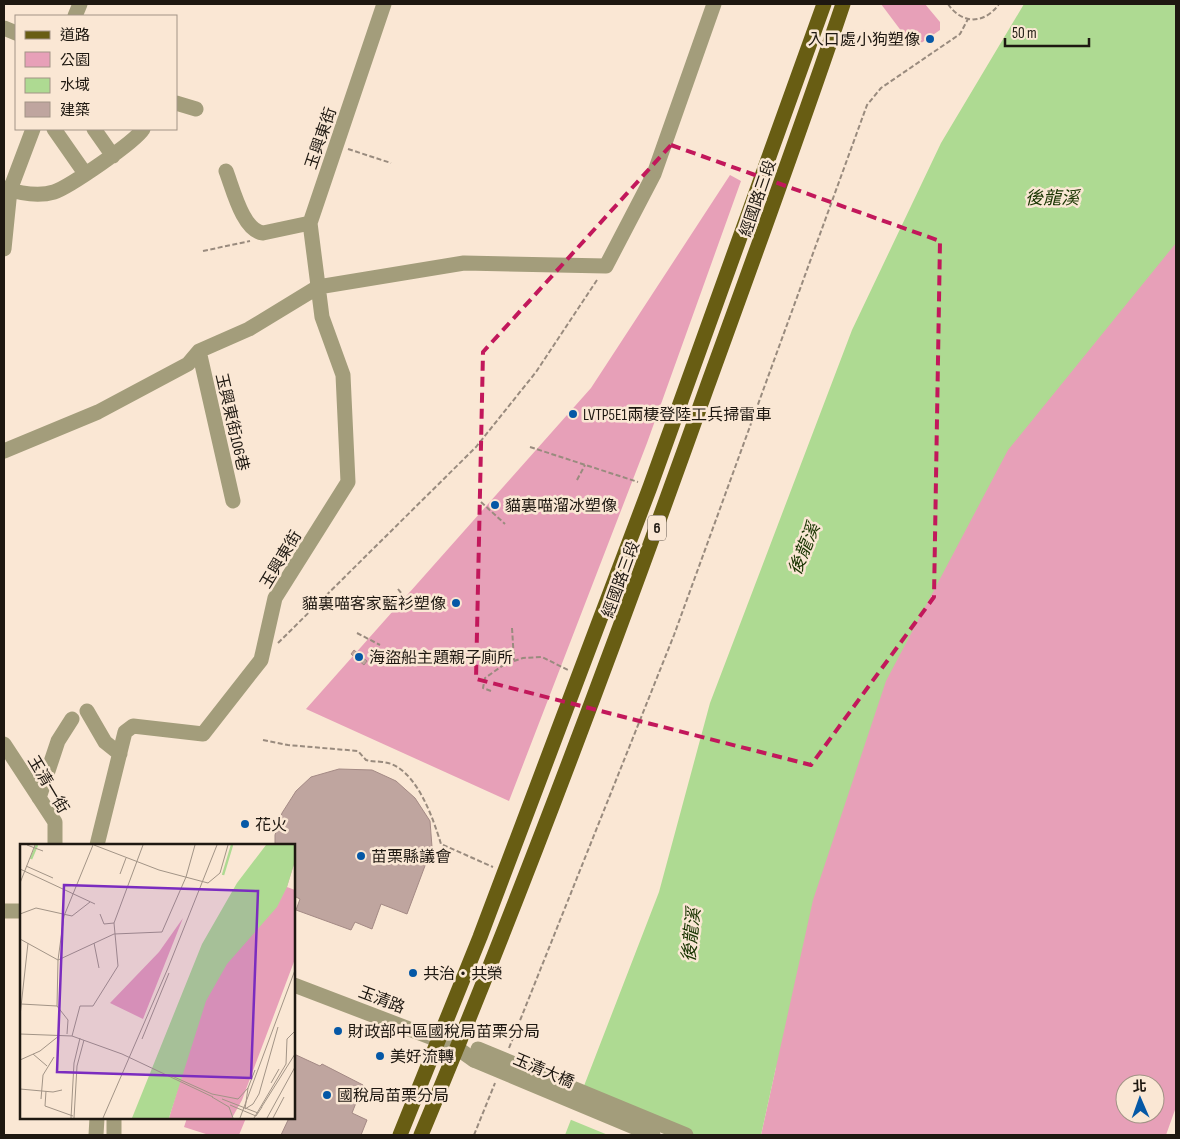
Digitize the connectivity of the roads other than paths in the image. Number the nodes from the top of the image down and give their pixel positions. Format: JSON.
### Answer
{"nodes":[{"id":1,"x":384,"y":4,"type":"edge"},
{"id":2,"x":714,"y":4,"type":"edge"},
{"id":3,"x":824,"y":4,"type":"edge"},
{"id":4,"x":843,"y":4,"type":"edge"},
{"id":5,"x":178,"y":104,"type":"edge"},
{"id":6,"x":196,"y":109,"type":"dead end"},
{"id":7,"x":33,"y":130,"type":"edge"},
{"id":8,"x":55,"y":130,"type":"edge"},
{"id":9,"x":95,"y":130,"type":"edge"},
{"id":10,"x":142,"y":130,"type":"edge"},
{"id":11,"x":112,"y":156,"type":"junction"},
{"id":12,"x":226,"y":171,"type":"dead end"},
{"id":13,"x":84,"y":172,"type":"junction"},
{"id":14,"x":7,"y":189,"type":"edge"},
{"id":15,"x":310,"y":223,"type":"junction"},
{"id":16,"x":4,"y":249,"type":"edge"},
{"id":17,"x":318,"y":287,"type":"junction"},
{"id":18,"x":199,"y":351,"type":"junction"},
{"id":19,"x":4,"y":451,"type":"edge"},
{"id":20,"x":233,"y":501,"type":"dead end"},
{"id":21,"x":87,"y":711,"type":"dead end"},
{"id":22,"x":72,"y":719,"type":"dead end"},
{"id":23,"x":4,"y":744,"type":"edge"},
{"id":24,"x":120,"y":754,"type":"junction"},
{"id":25,"x":39,"y":798,"type":"junction"},
{"id":26,"x":55,"y":844,"type":"edge"},
{"id":27,"x":97,"y":844,"type":"edge"},
{"id":28,"x":295,"y":986,"type":"edge"},
{"id":29,"x":438,"y":1040,"type":"junction"},
{"id":30,"x":457,"y":1048,"type":"junction"},
{"id":31,"x":476,"y":1054,"type":"junction"},
{"id":32,"x":97,"y":1119,"type":"edge"},
{"id":33,"x":114,"y":1119,"type":"edge"},
{"id":34,"x":96,"y":1135,"type":"edge"},
{"id":35,"x":114,"y":1135,"type":"edge"},
{"id":36,"x":400,"y":1135,"type":"edge"},
{"id":37,"x":420,"y":1135,"type":"edge"},
{"id":38,"x":653,"y":1135,"type":"edge"},
{"id":39,"x":686,"y":1135,"type":"edge"}],
"edges":[{"from":1,"to":15,"type":"street","name":"玉興東街"},
{"from":2,"to":17,"type":"street"},
{"from":3,"to":29,"type":"main road","name":"經國路三段","number":"6"},
{"from":4,"to":30,"type":"main road","name":"經國路三段","number":"6"},
{"from":5,"to":6,"type":"street"},
{"from":7,"to":14,"type":"street"},
{"from":8,"to":13,"type":"street"},
{"from":9,"to":11,"type":"street"},
{"from":10,"to":11,"type":"street"},
{"from":11,"to":13,"type":"street"},
{"from":12,"to":15,"type":"street"},
{"from":13,"to":14,"type":"street"},
{"from":14,"to":16,"type":"street"},
{"from":15,"to":17,"type":"street","name":"玉興東街"},
{"from":17,"to":18,"type":"street"},
{"from":17,"to":24,"type":"street","name":"玉興東街"},
{"from":18,"to":19,"type":"street"},
{"from":18,"to":20,"type":"street","name":"玉興東街106巷"},
{"from":21,"to":24,"type":"street"},
{"from":22,"to":25,"type":"street"},
{"from":23,"to":25,"type":"street","name":"玉清一街"},
{"from":24,"to":27,"type":"street","name":"玉興東街"},
{"from":25,"to":26,"type":"street","name":"玉清一街"},
{"from":28,"to":29,"type":"street","name":"玉清路"},
{"from":29,"to":30,"type":"street","name":"玉清路"},
{"from":29,"to":36,"type":"main road","number":"6"},
{"from":30,"to":31,"type":"street","name":"玉清大橋"},
{"from":30,"to":37,"type":"main road","number":"6"},
{"from":31,"to":38,"type":"street","name":"玉清大橋","bridge":true},
{"from":31,"to":39,"type":"street","name":"玉清大橋","bridge":true},
{"from":32,"to":34,"type":"street"},
{"from":33,"to":35,"type":"street"}]}
